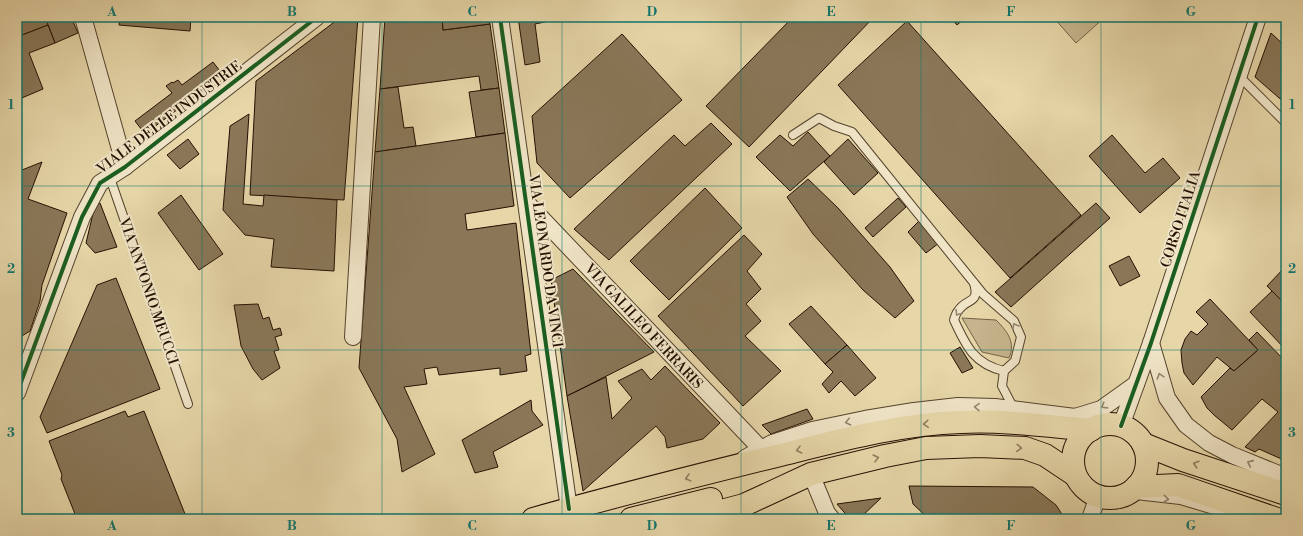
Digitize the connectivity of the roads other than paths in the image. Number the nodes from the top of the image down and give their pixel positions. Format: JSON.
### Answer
{"nodes":[{"id":1,"x":84,"y":17,"type":"edge"},
{"id":2,"x":317,"y":17,"type":"edge"},
{"id":3,"x":372,"y":17,"type":"edge"},
{"id":4,"x":500,"y":17,"type":"edge"},
{"id":5,"x":1258,"y":17,"type":"edge"},
{"id":6,"x":1239,"y":76,"type":"junction"},
{"id":7,"x":1286,"y":123,"type":"edge"},
{"id":8,"x":793,"y":135,"type":"dead end"},
{"id":9,"x":125,"y":166,"type":"junction"},
{"id":10,"x":110,"y":178,"type":"junction"},
{"id":11,"x":527,"y":203,"type":"junction"},
{"id":12,"x":974,"y":283,"type":"junction"},
{"id":13,"x":353,"y":337,"type":"dead end"},
{"id":14,"x":1151,"y":343,"type":"junction"},
{"id":15,"x":1004,"y":371,"type":"junction"},
{"id":16,"x":1136,"y":384,"type":"junction"},
{"id":17,"x":17,"y":394,"type":"edge"},
{"id":18,"x":188,"y":404,"type":"dead end"},
{"id":19,"x":1014,"y":409,"type":"junction"},
{"id":20,"x":1121,"y":426,"type":"junction"},
{"id":21,"x":1090,"y":430,"type":"junction"},
{"id":22,"x":1143,"y":444,"type":"junction"},
{"id":23,"x":760,"y":450,"type":"junction"},
{"id":24,"x":726,"y":468,"type":"junction"},
{"id":25,"x":811,"y":474,"type":"junction"},
{"id":26,"x":1075,"y":475,"type":"junction"},
{"id":27,"x":1286,"y":477,"type":"edge"},
{"id":28,"x":1132,"y":491,"type":"junction"},
{"id":29,"x":1286,"y":494,"type":"edge"},
{"id":30,"x":1098,"y":496,"type":"junction"},
{"id":31,"x":569,"y":509,"type":"junction"},
{"id":32,"x":827,"y":517,"type":"edge"},
{"id":33,"x":533,"y":519,"type":"edge"},
{"id":34,"x":631,"y":519,"type":"edge"},
{"id":35,"x":691,"y":519,"type":"edge"},
{"id":36,"x":1090,"y":519,"type":"edge"},
{"id":37,"x":1244,"y":519,"type":"edge"},
{"id":38,"x":1277,"y":519,"type":"edge"}],
"edges":[{"from":1,"to":9,"type":"street"},
{"from":2,"to":9,"type":"street","name":"VIALE DELLE INDUSTRIE"},
{"from":3,"to":13,"type":"street"},
{"from":4,"to":11,"type":"street","name":"VIA LEONARDO DA VINCI"},
{"from":5,"to":6,"type":"street","name":"CORSO ITALIA"},
{"from":6,"to":7,"type":"lane"},
{"from":6,"to":14,"type":"street","name":"CORSO ITALIA"},
{"from":8,"to":12,"type":"lane"},
{"from":9,"to":10,"type":"street","name":"VIALE DELLE INDUSTRIE"},
{"from":10,"to":17,"type":"street","name":"VIALE DELLE INDUSTRIE"},
{"from":10,"to":18,"type":"lane","name":"VIA ANTONIO MEUCCI"},
{"from":11,"to":23,"type":"street","name":"VIA GALILEO FERRARIS"},
{"from":11,"to":31,"type":"street","name":"VIA LEONARDO DA VINCI"},
{"from":15,"to":12,"type":"lane","one_way":true},
{"from":12,"to":15,"type":"lane","one_way":true},
{"from":14,"to":16,"type":"street","name":"CORSO ITALIA"},
{"from":27,"to":14,"type":"street","one_way":true},
{"from":15,"to":19,"type":"lane"},
{"from":16,"to":19,"type":"street","one_way":true},
{"from":16,"to":20,"type":"street","name":"CORSO ITALIA"},
{"from":19,"to":23,"type":"street","one_way":true},
{"from":20,"to":21,"type":"highway"},
{"from":20,"to":22,"type":"highway"},
{"from":21,"to":24,"type":"highway","one_way":true},
{"from":21,"to":26,"type":"highway"},
{"from":22,"to":28,"type":"highway"},
{"from":29,"to":22,"type":"highway","one_way":true},
{"from":23,"to":24,"type":"street"},
{"from":24,"to":31,"type":"highway","one_way":true},
{"from":25,"to":26,"type":"highway","one_way":true},
{"from":25,"to":32,"type":"street"},
{"from":25,"to":34,"type":"highway"},
{"from":25,"to":35,"type":"highway"},
{"from":26,"to":30,"type":"highway"},
{"from":28,"to":30,"type":"highway"},
{"from":28,"to":37,"type":"lane","one_way":true},
{"from":28,"to":38,"type":"highway"},
{"from":30,"to":36,"type":"street"},
{"from":31,"to":33,"type":"highway"}]}
